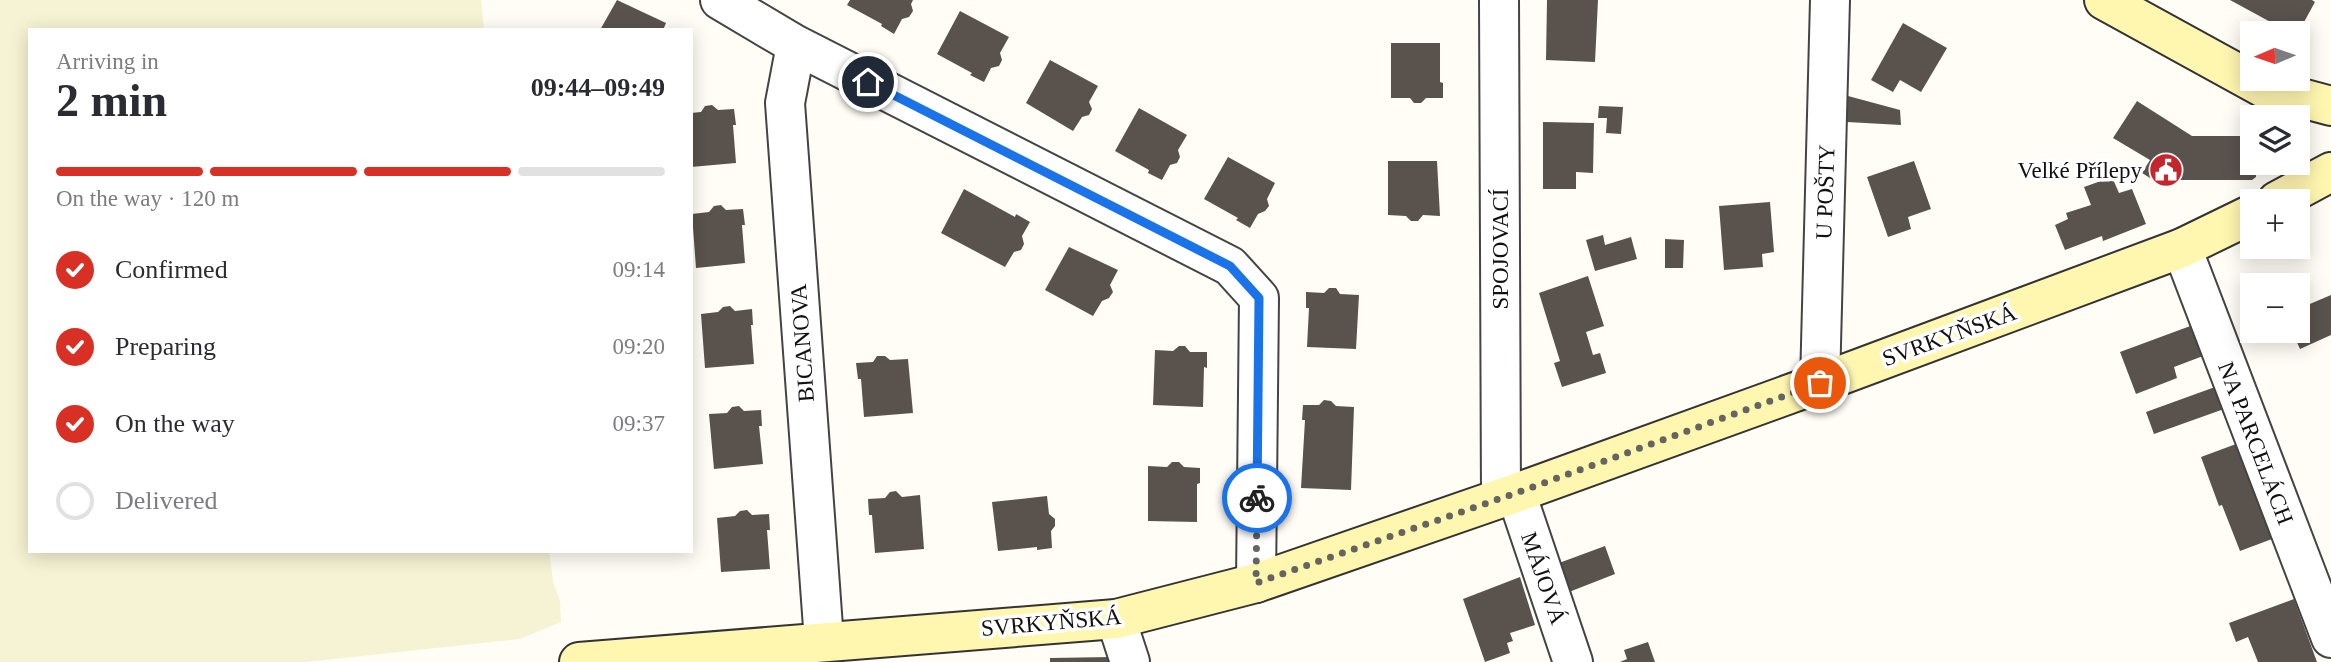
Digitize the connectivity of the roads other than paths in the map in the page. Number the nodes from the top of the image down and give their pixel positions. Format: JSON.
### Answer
{"nodes":[{"id":1,"x":720,"y":0,"type":"edge"},
{"id":2,"x":1499,"y":0,"type":"edge"},
{"id":3,"x":1830,"y":0,"type":"edge"},
{"id":4,"x":2104,"y":0,"type":"edge"},
{"id":5,"x":796,"y":45,"type":"junction"},
{"id":6,"x":2331,"y":106,"type":"edge"},
{"id":7,"x":2331,"y":172,"type":"edge"},
{"id":8,"x":2299,"y":189,"type":"edge"},
{"id":9,"x":2240,"y":220,"type":"edge"},
{"id":10,"x":2182,"y":248,"type":"junction"},
{"id":11,"x":1820,"y":383,"type":"junction"},
{"id":12,"x":1509,"y":496,"type":"junction"},
{"id":13,"x":1256,"y":583,"type":"junction"},
{"id":14,"x":1116,"y":619,"type":"junction"},
{"id":15,"x":2331,"y":638,"type":"edge"},
{"id":16,"x":824,"y":641,"type":"junction"},
{"id":17,"x":579,"y":662,"type":"edge"},
{"id":18,"x":1130,"y":662,"type":"edge"},
{"id":19,"x":1573,"y":662,"type":"edge"}],
"edges":[{"from":1,"to":5,"type":"street"},
{"from":2,"to":12,"type":"street","name":"SPOJOVACÍ"},
{"from":3,"to":11,"type":"street","name":"U POŠTY"},
{"from":4,"to":6,"type":"street"},
{"from":5,"to":13,"type":"street"},
{"from":5,"to":16,"type":"street","name":"BICANOVA"},
{"from":7,"to":8,"type":"street"},
{"from":9,"to":10,"type":"street","name":"SVRKYŇSKÁ"},
{"from":10,"to":11,"type":"street","name":"SVRKYŇSKÁ"},
{"from":10,"to":15,"type":"street","name":"NA PARCELÁCH"},
{"from":11,"to":12,"type":"street","name":"SVRKYŇSKÁ"},
{"from":12,"to":13,"type":"street","name":"SVRKYŇSKÁ"},
{"from":12,"to":19,"type":"street","name":"MÁJOVÁ"},
{"from":13,"to":14,"type":"street","name":"SVRKYŇSKÁ"},
{"from":14,"to":16,"type":"street","name":"SVRKYŇSKÁ"},
{"from":14,"to":18,"type":"street"},
{"from":16,"to":17,"type":"street","name":"SVRKYŇSKÁ"}]}
